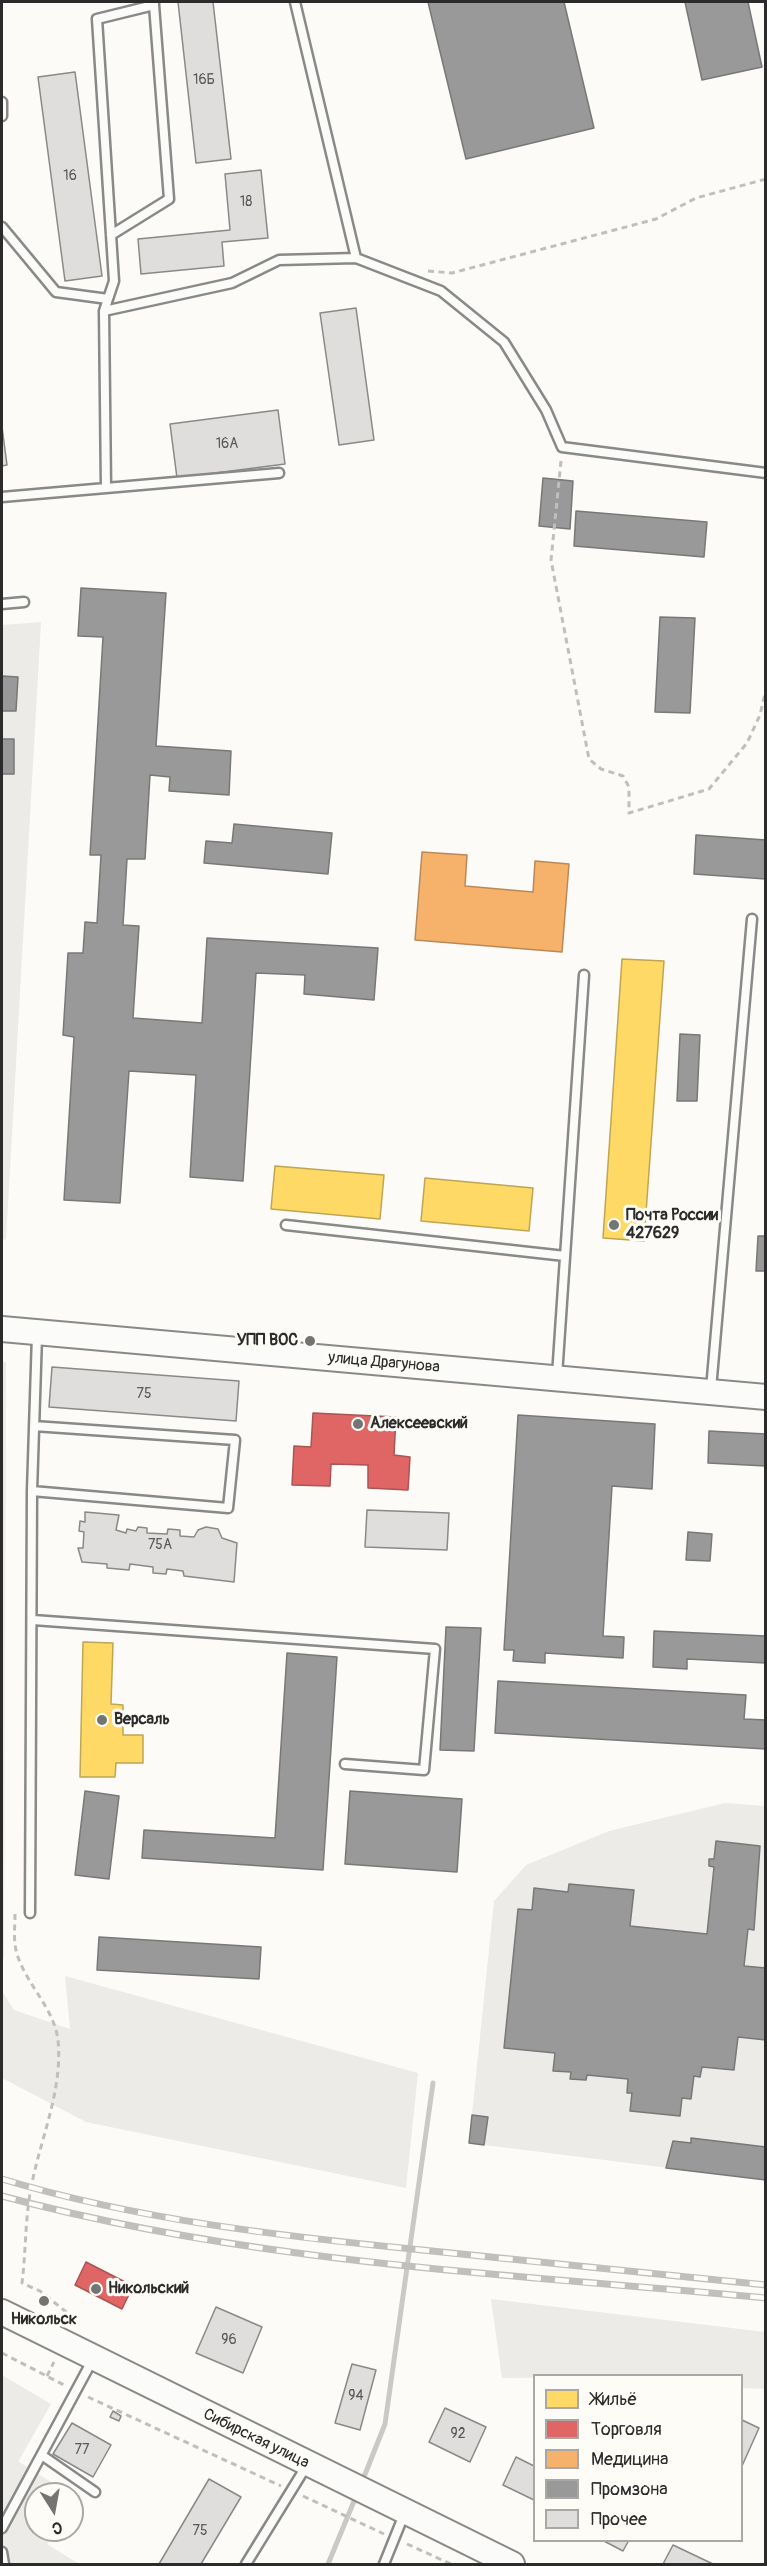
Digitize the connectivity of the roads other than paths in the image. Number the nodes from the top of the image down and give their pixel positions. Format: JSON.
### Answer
{"nodes":[{"id":1,"x":295,"y":2,"type":"edge"},
{"id":2,"x":154,"y":4,"type":"edge"},
{"id":3,"x":2,"y":102,"type":"edge"},
{"id":4,"x":2,"y":116,"type":"edge"},
{"id":5,"x":2,"y":227,"type":"edge"},
{"id":6,"x":111,"y":235,"type":"junction"},
{"id":7,"x":356,"y":258,"type":"junction"},
{"id":8,"x":108,"y":299,"type":"junction"},
{"id":9,"x":104,"y":311,"type":"junction"},
{"id":10,"x":279,"y":473,"type":"dead end"},
{"id":11,"x":765,"y":473,"type":"edge"},
{"id":12,"x":105,"y":488,"type":"junction"},
{"id":13,"x":2,"y":497,"type":"edge"},
{"id":14,"x":24,"y":602,"type":"dead end"},
{"id":15,"x":2,"y":604,"type":"edge"},
{"id":16,"x":753,"y":919,"type":"dead end"},
{"id":17,"x":584,"y":975,"type":"dead end"},
{"id":18,"x":286,"y":1225,"type":"dead end"},
{"id":19,"x":565,"y":1256,"type":"junction"},
{"id":20,"x":2,"y":1329,"type":"edge"},
{"id":21,"x":37,"y":1332,"type":"junction"},
{"id":22,"x":557,"y":1379,"type":"junction"},
{"id":23,"x":710,"y":1392,"type":"junction"},
{"id":24,"x":765,"y":1397,"type":"edge"},
{"id":25,"x":34,"y":1425,"type":"junction"},
{"id":26,"x":32,"y":1491,"type":"junction"},
{"id":27,"x":33,"y":1620,"type":"junction"},
{"id":28,"x":345,"y":1764,"type":"dead end"},
{"id":29,"x":30,"y":1913,"type":"dead end"},
{"id":30,"x":2,"y":2312,"type":"edge"},
{"id":31,"x":93,"y":2358,"type":"junction"},
{"id":32,"x":43,"y":2456,"type":"junction"},
{"id":33,"x":308,"y":2464,"type":"junction"},
{"id":34,"x":95,"y":2492,"type":"dead end"},
{"id":35,"x":406,"y":2512,"type":"junction"},
{"id":36,"x":2,"y":2528,"type":"edge"},
{"id":37,"x":2,"y":2552,"type":"edge"},
{"id":38,"x":4,"y":2565,"type":"edge"},
{"id":39,"x":246,"y":2565,"type":"edge"},
{"id":40,"x":384,"y":2565,"type":"edge"},
{"id":41,"x":512,"y":2565,"type":"edge"}],
"edges":[{"from":1,"to":7,"type":"lane"},
{"from":2,"to":6,"type":"lane"},
{"from":2,"to":6,"type":"lane"},
{"from":3,"to":4,"type":"lane"},
{"from":5,"to":8,"type":"lane"},
{"from":6,"to":8,"type":"lane"},
{"from":7,"to":9,"type":"lane"},
{"from":7,"to":11,"type":"lane"},
{"from":8,"to":9,"type":"lane"},
{"from":9,"to":12,"type":"lane"},
{"from":10,"to":12,"type":"lane"},
{"from":12,"to":13,"type":"lane"},
{"from":14,"to":15,"type":"lane"},
{"from":16,"to":23,"type":"lane"},
{"from":17,"to":19,"type":"lane"},
{"from":18,"to":19,"type":"lane"},
{"from":19,"to":22,"type":"lane"},
{"from":20,"to":21,"type":"main road","name":"улица Драгунова"},
{"from":21,"to":22,"type":"main road","name":"улица Драгунова"},
{"from":21,"to":25,"type":"lane"},
{"from":22,"to":23,"type":"main road","name":"улица Драгунова"},
{"from":23,"to":24,"type":"main road","name":"улица Драгунова"},
{"from":25,"to":26,"type":"lane"},
{"from":25,"to":26,"type":"lane"},
{"from":26,"to":27,"type":"lane"},
{"from":27,"to":28,"type":"lane"},
{"from":27,"to":29,"type":"lane"},
{"from":30,"to":31,"type":"main road","name":"Сибирская улица"},
{"from":31,"to":32,"type":"lane"},
{"from":31,"to":33,"type":"main road","name":"Сибирская улица"},
{"from":32,"to":34,"type":"lane"},
{"from":32,"to":36,"type":"lane"},
{"from":33,"to":35,"type":"main road","name":"Сибирская улица"},
{"from":33,"to":39,"type":"lane"},
{"from":35,"to":40,"type":"lane"},
{"from":35,"to":41,"type":"main road","name":"Сибирская улица"},
{"from":37,"to":38,"type":"lane"}]}
